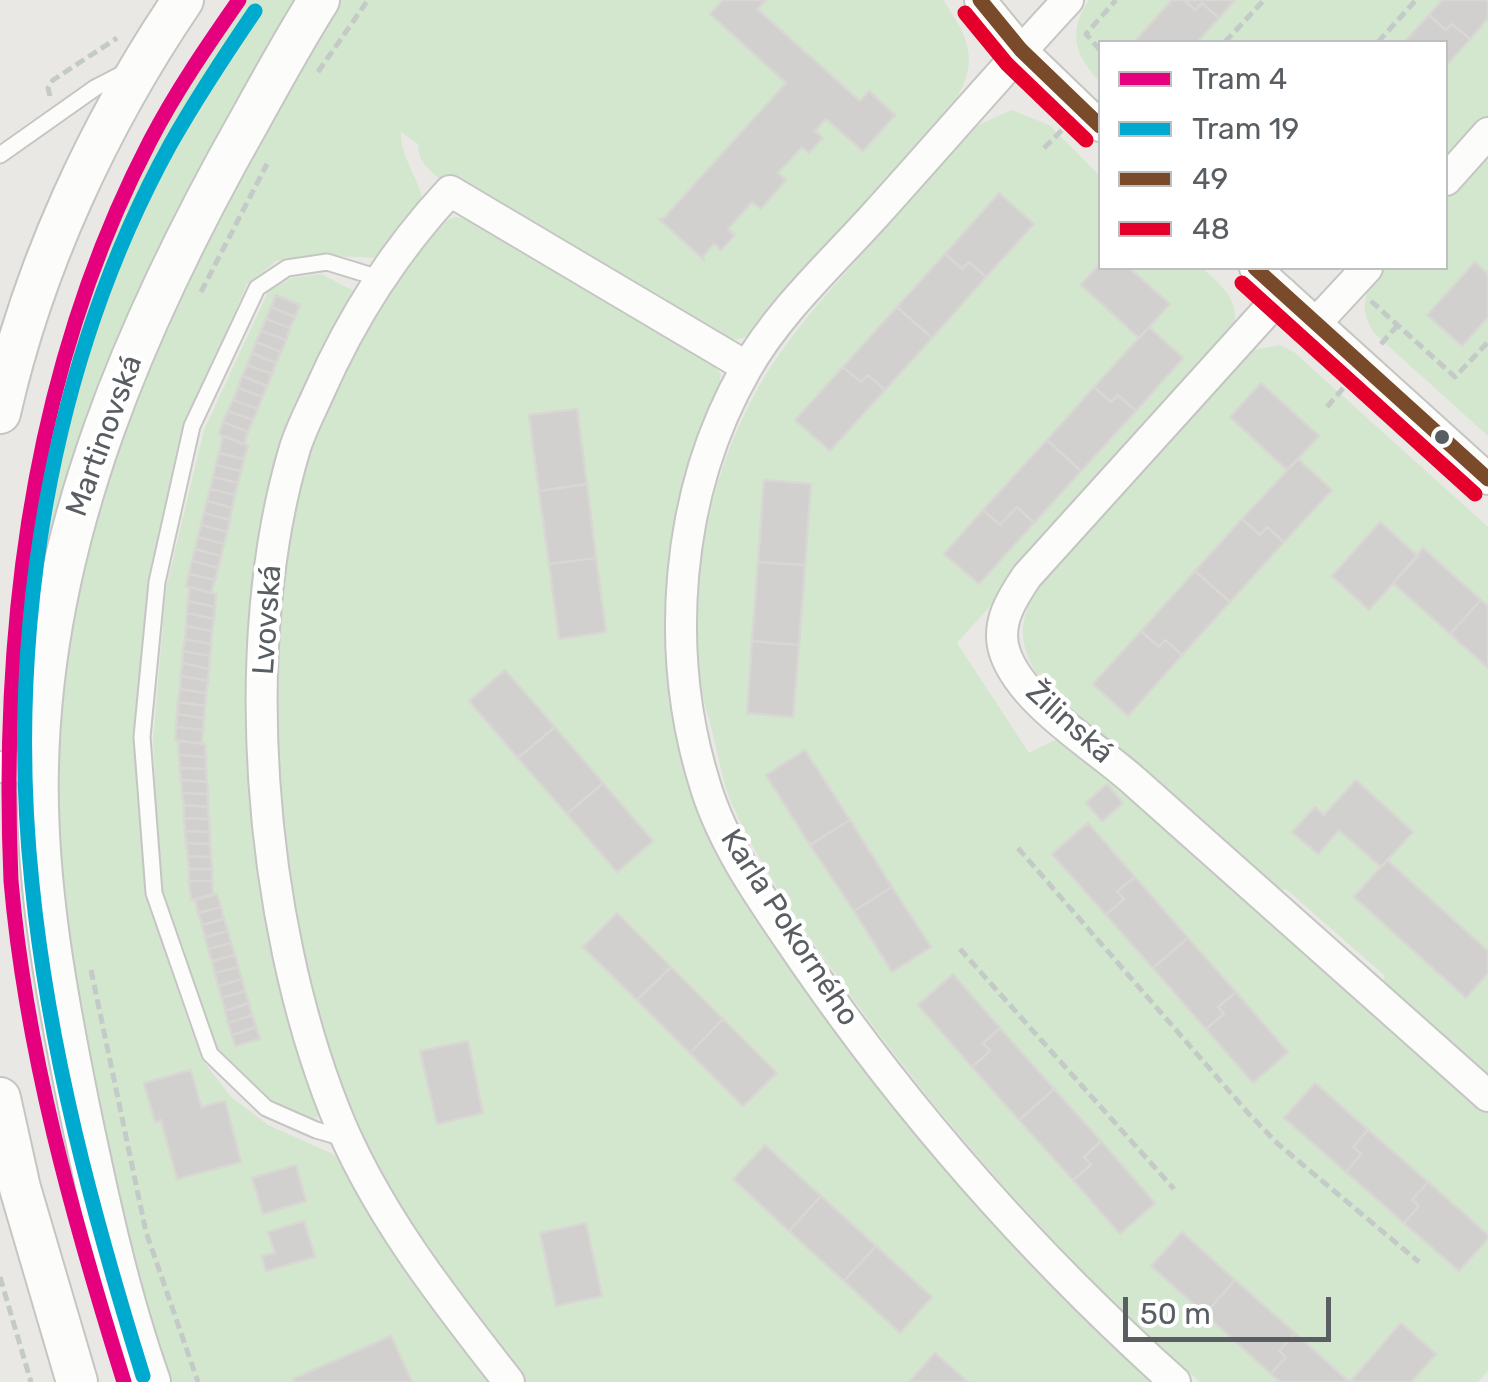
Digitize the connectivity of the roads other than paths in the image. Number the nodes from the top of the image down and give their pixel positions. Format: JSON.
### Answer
{"nodes":[{"id":1,"x":183,"y":0,"type":"edge"},
{"id":2,"x":319,"y":0,"type":"edge"},
{"id":3,"x":980,"y":0,"type":"edge"},
{"id":4,"x":1068,"y":0,"type":"edge"},
{"id":5,"x":1022,"y":50,"type":"junction"},
{"id":6,"x":139,"y":66,"type":"junction"},
{"id":7,"x":1098,"y":124,"type":"edge"},
{"id":8,"x":1488,"y":133,"type":"edge"},
{"id":9,"x":0,"y":155,"type":"edge"},
{"id":10,"x":1448,"y":178,"type":"edge"},
{"id":11,"x":1257,"y":270,"type":"edge"},
{"id":12,"x":1359,"y":276,"type":"edge"},
{"id":13,"x":379,"y":278,"type":"junction"},
{"id":14,"x":1282,"y":293,"type":"junction"},
{"id":15,"x":1316,"y":323,"type":"junction"},
{"id":16,"x":747,"y":366,"type":"junction"},
{"id":17,"x":0,"y":413,"type":"edge"},
{"id":18,"x":1488,"y":479,"type":"edge"},
{"id":19,"x":19,"y":766,"type":"edge"},
{"id":20,"x":1488,"y":1096,"type":"edge"},
{"id":21,"x":0,"y":1098,"type":"edge"},
{"id":22,"x":349,"y":1140,"type":"junction"},
{"id":23,"x":77,"y":1382,"type":"edge"},
{"id":24,"x":150,"y":1382,"type":"edge"},
{"id":25,"x":509,"y":1382,"type":"edge"},
{"id":26,"x":1174,"y":1382,"type":"edge"}],
"edges":[{"from":1,"to":6,"type":"street"},
{"from":2,"to":19,"type":"street","name":"Martinovská"},
{"from":3,"to":5,"type":"street"},
{"from":4,"to":5,"type":"street","name":"Karla Pokorného"},
{"from":5,"to":7,"type":"street"},
{"from":5,"to":16,"type":"street","name":"Karla Pokorného"},
{"from":6,"to":9,"type":"lane"},
{"from":6,"to":17,"type":"street"},
{"from":8,"to":10,"type":"street"},
{"from":11,"to":14,"type":"street"},
{"from":12,"to":15,"type":"street"},
{"from":13,"to":16,"type":"street","name":"Lvovská"},
{"from":13,"to":22,"type":"street","name":"Lvovská"},
{"from":13,"to":22,"type":"lane"},
{"from":14,"to":15,"type":"street"},
{"from":14,"to":20,"type":"street","name":"Žilinská"},
{"from":15,"to":18,"type":"street"},
{"from":16,"to":26,"type":"street","name":"Karla Pokorného"},
{"from":19,"to":24,"type":"street","name":"Martinovská"},
{"from":21,"to":23,"type":"street"},
{"from":22,"to":25,"type":"street","name":"Lvovská"}]}
